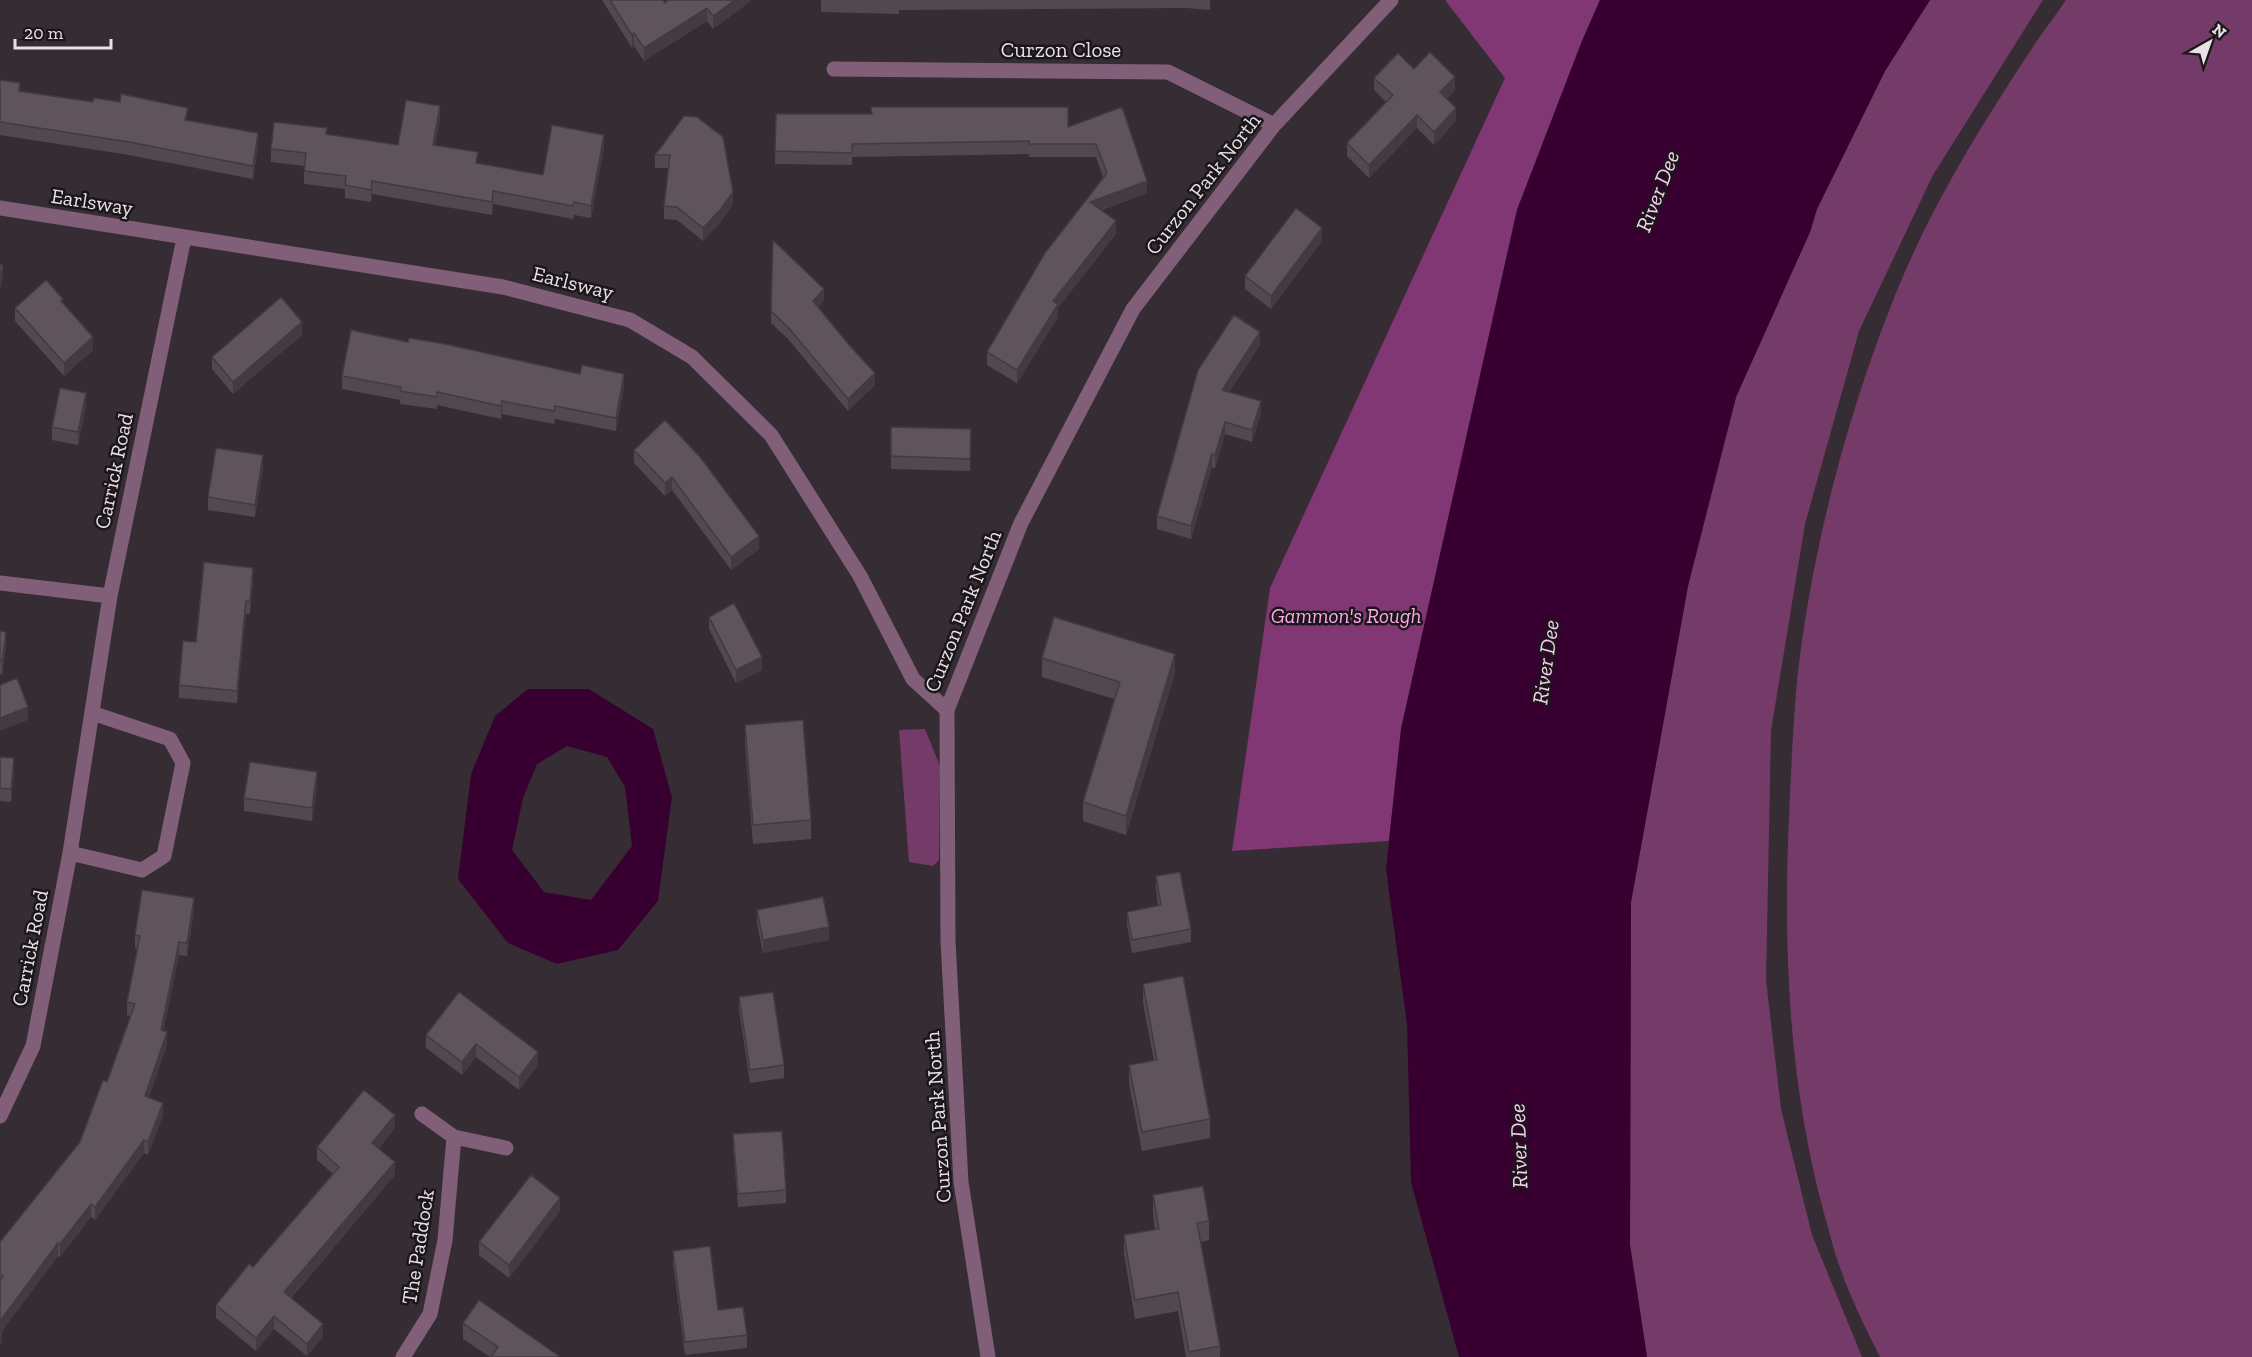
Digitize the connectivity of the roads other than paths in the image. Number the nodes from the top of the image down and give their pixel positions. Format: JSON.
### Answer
{"nodes":[{"id":1,"x":1391,"y":0,"type":"edge"},
{"id":2,"x":834,"y":69,"type":"dead end"},
{"id":3,"x":1275,"y":125,"type":"junction"},
{"id":4,"x":0,"y":208,"type":"edge"},
{"id":5,"x":184,"y":238,"type":"junction"},
{"id":6,"x":0,"y":583,"type":"edge"},
{"id":7,"x":110,"y":596,"type":"junction"},
{"id":8,"x":946,"y":710,"type":"junction"},
{"id":9,"x":92,"y":713,"type":"junction"},
{"id":10,"x":70,"y":853,"type":"junction"},
{"id":11,"x":422,"y":1114,"type":"dead end"},
{"id":12,"x":0,"y":1116,"type":"edge"},
{"id":13,"x":454,"y":1137,"type":"junction"},
{"id":14,"x":506,"y":1148,"type":"dead end"},
{"id":15,"x":403,"y":1357,"type":"edge"},
{"id":16,"x":988,"y":1357,"type":"edge"}],
"edges":[{"from":1,"to":3,"type":"street","name":"Curzon Park North"},
{"from":2,"to":3,"type":"street","name":"Curzon Close"},
{"from":3,"to":8,"type":"street","name":"Curzon Park North"},
{"from":4,"to":5,"type":"street","name":"Earlsway"},
{"from":5,"to":7,"type":"street","name":"Carrick Road"},
{"from":5,"to":8,"type":"street","name":"Earlsway"},
{"from":6,"to":7,"type":"street"},
{"from":7,"to":9,"type":"street","name":"Carrick Road"},
{"from":8,"to":16,"type":"street","name":"Curzon Park North"},
{"from":9,"to":10,"type":"street","name":"Carrick Road"},
{"from":9,"to":10,"type":"street"},
{"from":10,"to":12,"type":"street","name":"Carrick Road"},
{"from":11,"to":13,"type":"street"},
{"from":13,"to":14,"type":"street"},
{"from":13,"to":15,"type":"street","name":"The Paddock"}]}
